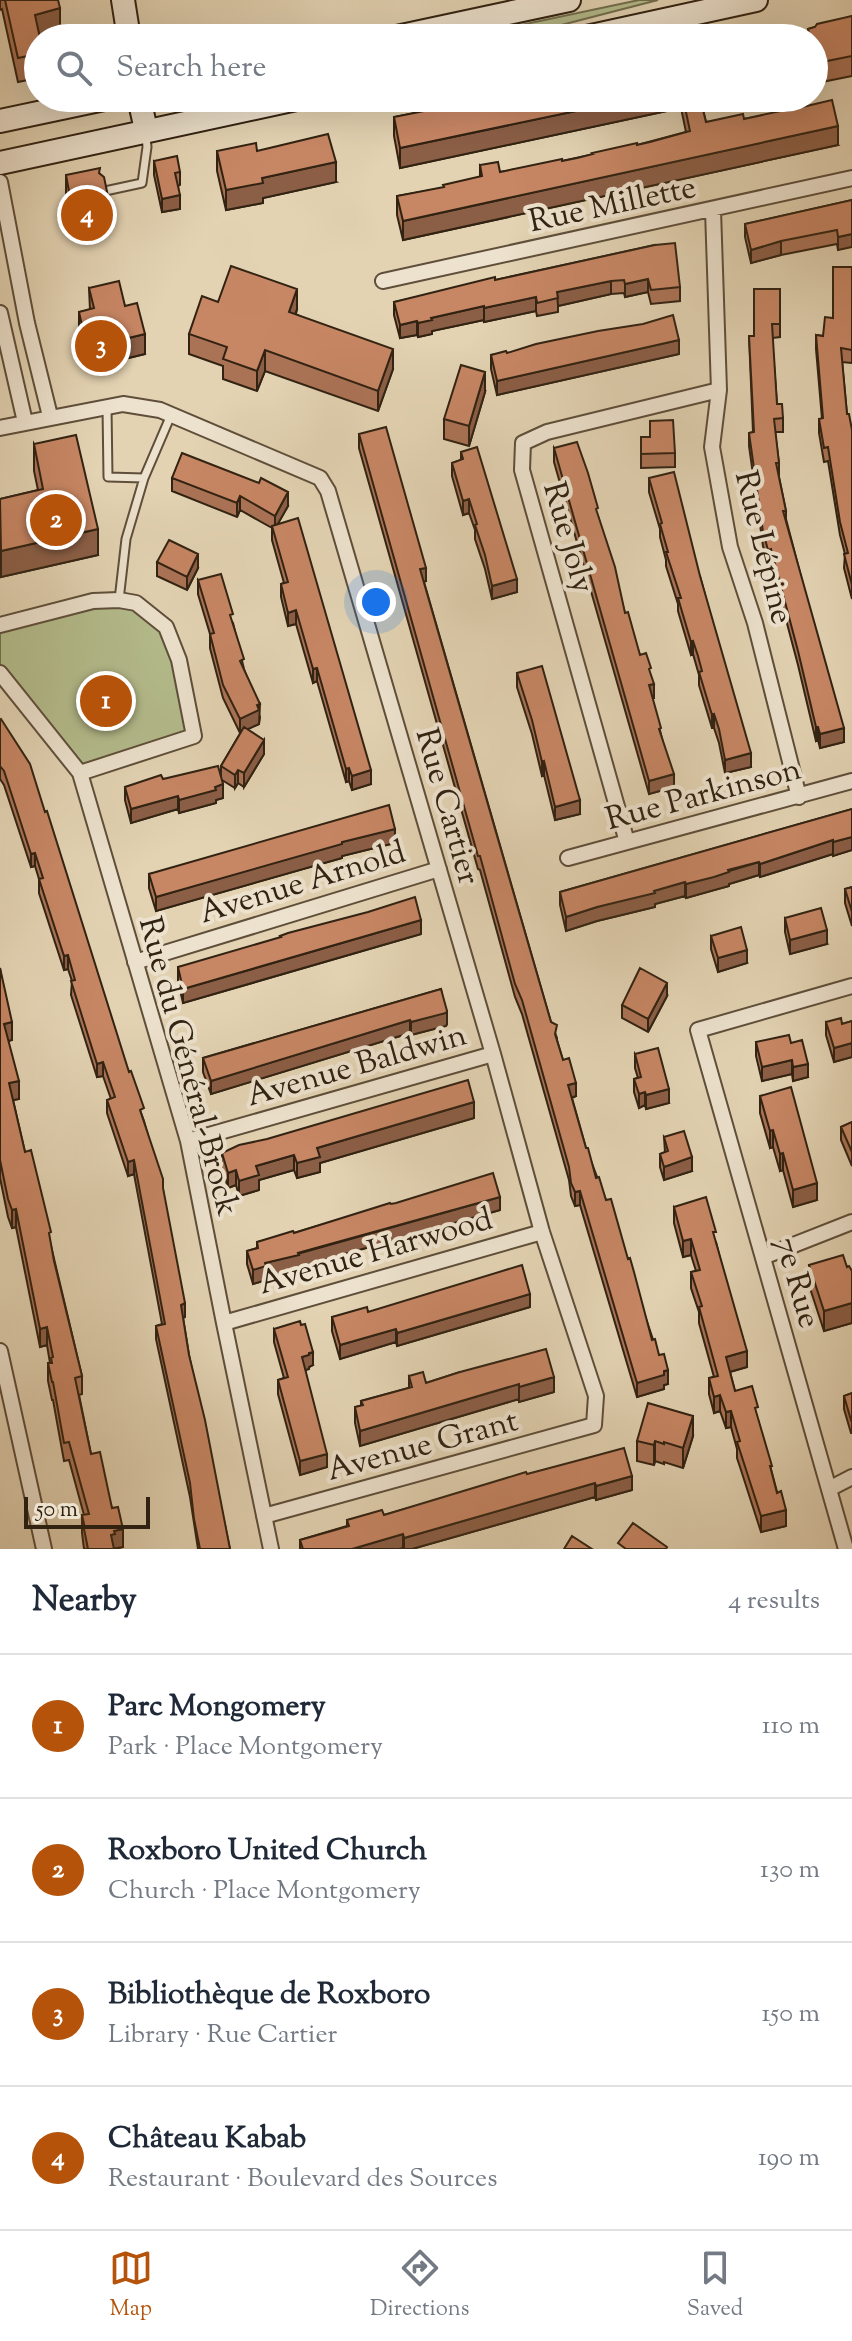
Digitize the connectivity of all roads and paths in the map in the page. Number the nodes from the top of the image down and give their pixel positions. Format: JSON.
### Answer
{"nodes":[{"id":1,"x":123,"y":0,"type":"edge"},
{"id":2,"x":569,"y":0,"type":"edge"},
{"id":3,"x":756,"y":0,"type":"edge"},
{"id":4,"x":127,"y":24,"type":"edge"},
{"id":5,"x":457,"y":24,"type":"edge"},
{"id":6,"x":646,"y":24,"type":"edge"},
{"id":7,"x":43,"y":112,"type":"edge"},
{"id":8,"x":142,"y":112,"type":"edge"},
{"id":9,"x":233,"y":112,"type":"edge"},
{"id":10,"x":0,"y":121,"type":"edge"},
{"id":11,"x":146,"y":130,"type":"junction"},
{"id":12,"x":0,"y":163,"type":"edge"},
{"id":13,"x":852,"y":178,"type":"edge"},
{"id":14,"x":0,"y":182,"type":"edge"},
{"id":15,"x":105,"y":191,"type":"edge"},
{"id":16,"x":713,"y":210,"type":"junction"},
{"id":17,"x":383,"y":281,"type":"dead end"},
{"id":18,"x":0,"y":313,"type":"edge"},
{"id":19,"x":719,"y":390,"type":"junction"},
{"id":20,"x":107,"y":406,"type":"junction"},
{"id":21,"x":171,"y":415,"type":"junction"},
{"id":22,"x":50,"y":416,"type":"junction"},
{"id":23,"x":25,"y":422,"type":"junction"},
{"id":24,"x":0,"y":428,"type":"edge"},
{"id":25,"x":144,"y":478,"type":"junction"},
{"id":26,"x":119,"y":600,"type":"junction"},
{"id":27,"x":0,"y":625,"type":"edge"},
{"id":28,"x":0,"y":673,"type":"edge"},
{"id":29,"x":80,"y":773,"type":"junction"},
{"id":30,"x":852,"y":781,"type":"edge"},
{"id":31,"x":799,"y":797,"type":"junction"},
{"id":32,"x":627,"y":842,"type":"junction"},
{"id":33,"x":568,"y":858,"type":"dead end"},
{"id":34,"x":439,"y":869,"type":"junction"},
{"id":35,"x":135,"y":962,"type":"junction"},
{"id":36,"x":852,"y":986,"type":"edge"},
{"id":37,"x":493,"y":1054,"type":"junction"},
{"id":38,"x":188,"y":1141,"type":"junction"},
{"id":39,"x":852,"y":1222,"type":"edge"},
{"id":40,"x":542,"y":1232,"type":"junction"},
{"id":41,"x":763,"y":1257,"type":"junction"},
{"id":42,"x":224,"y":1323,"type":"junction"},
{"id":43,"x":0,"y":1351,"type":"edge"},
{"id":44,"x":4,"y":1394,"type":"edge"},
{"id":45,"x":594,"y":1425,"type":"joint"},
{"id":46,"x":852,"y":1477,"type":"edge"},
{"id":47,"x":829,"y":1489,"type":"junction"},
{"id":48,"x":264,"y":1516,"type":"junction"},
{"id":49,"x":44,"y":1549,"type":"edge"},
{"id":50,"x":271,"y":1549,"type":"edge"},
{"id":51,"x":846,"y":1549,"type":"edge"}],
"edges":[{"from":1,"to":4,"type":"main road"},
{"from":2,"to":5,"type":"main road"},
{"from":3,"to":6,"type":"main road"},
{"from":7,"to":10,"type":"main road"},
{"from":8,"to":11,"type":"main road"},
{"from":9,"to":11,"type":"main road"},
{"from":11,"to":12,"type":"main road"},
{"from":11,"to":15,"type":"lane"},
{"from":13,"to":16,"type":"street","name":"Rue Millette"},
{"from":14,"to":22,"type":"street"},
{"from":16,"to":17,"type":"street","name":"Rue Millette"},
{"from":16,"to":19,"type":"street","name":"Rue Lépine"},
{"from":18,"to":23,"type":"street"},
{"from":19,"to":31,"type":"street","name":"Rue Lépine"},
{"from":19,"to":32,"type":"street","name":"Rue Joly"},
{"from":20,"to":21,"type":"street","name":"Rue Cartier"},
{"from":20,"to":22,"type":"street","name":"Rue Cartier"},
{"from":20,"to":25,"type":"lane"},
{"from":21,"to":25,"type":"lane"},
{"from":21,"to":34,"type":"street","name":"Rue Cartier"},
{"from":22,"to":23,"type":"street","name":"Rue Cartier"},
{"from":23,"to":24,"type":"street"},
{"from":25,"to":26,"type":"lane"},
{"from":26,"to":27,"type":"street"},
{"from":26,"to":29,"type":"street"},
{"from":28,"to":29,"type":"street","name":"Rue du Général-Brock"},
{"from":29,"to":35,"type":"street","name":"Rue du Général-Brock"},
{"from":30,"to":31,"type":"street","name":"Rue Parkinson"},
{"from":31,"to":32,"type":"street","name":"Rue Parkinson"},
{"from":32,"to":33,"type":"street","name":"Rue Parkinson"},
{"from":34,"to":35,"type":"street","name":"Avenue Arnold"},
{"from":34,"to":37,"type":"street","name":"Rue Cartier"},
{"from":35,"to":38,"type":"street","name":"Rue du Général-Brock"},
{"from":36,"to":41,"type":"street","name":"7e Rue"},
{"from":37,"to":38,"type":"street","name":"Avenue Baldwin"},
{"from":37,"to":40,"type":"street","name":"Rue Cartier"},
{"from":38,"to":42,"type":"street","name":"Rue du Général-Brock"},
{"from":39,"to":41,"type":"street"},
{"from":40,"to":42,"type":"street","name":"Avenue Harwood"},
{"from":40,"to":45,"type":"street","name":"Rue Cartier"},
{"from":41,"to":47,"type":"street","name":"7e Rue"},
{"from":42,"to":48,"type":"street","name":"Rue du Général-Brock"},
{"from":43,"to":44,"type":"street"},
{"from":44,"to":49,"type":"street"},
{"from":45,"to":48,"type":"street","name":"Avenue Grant"},
{"from":46,"to":47,"type":"street"},
{"from":47,"to":51,"type":"street","name":"7e Rue"},
{"from":48,"to":50,"type":"street","name":"Rue du Général-Brock"}]}
